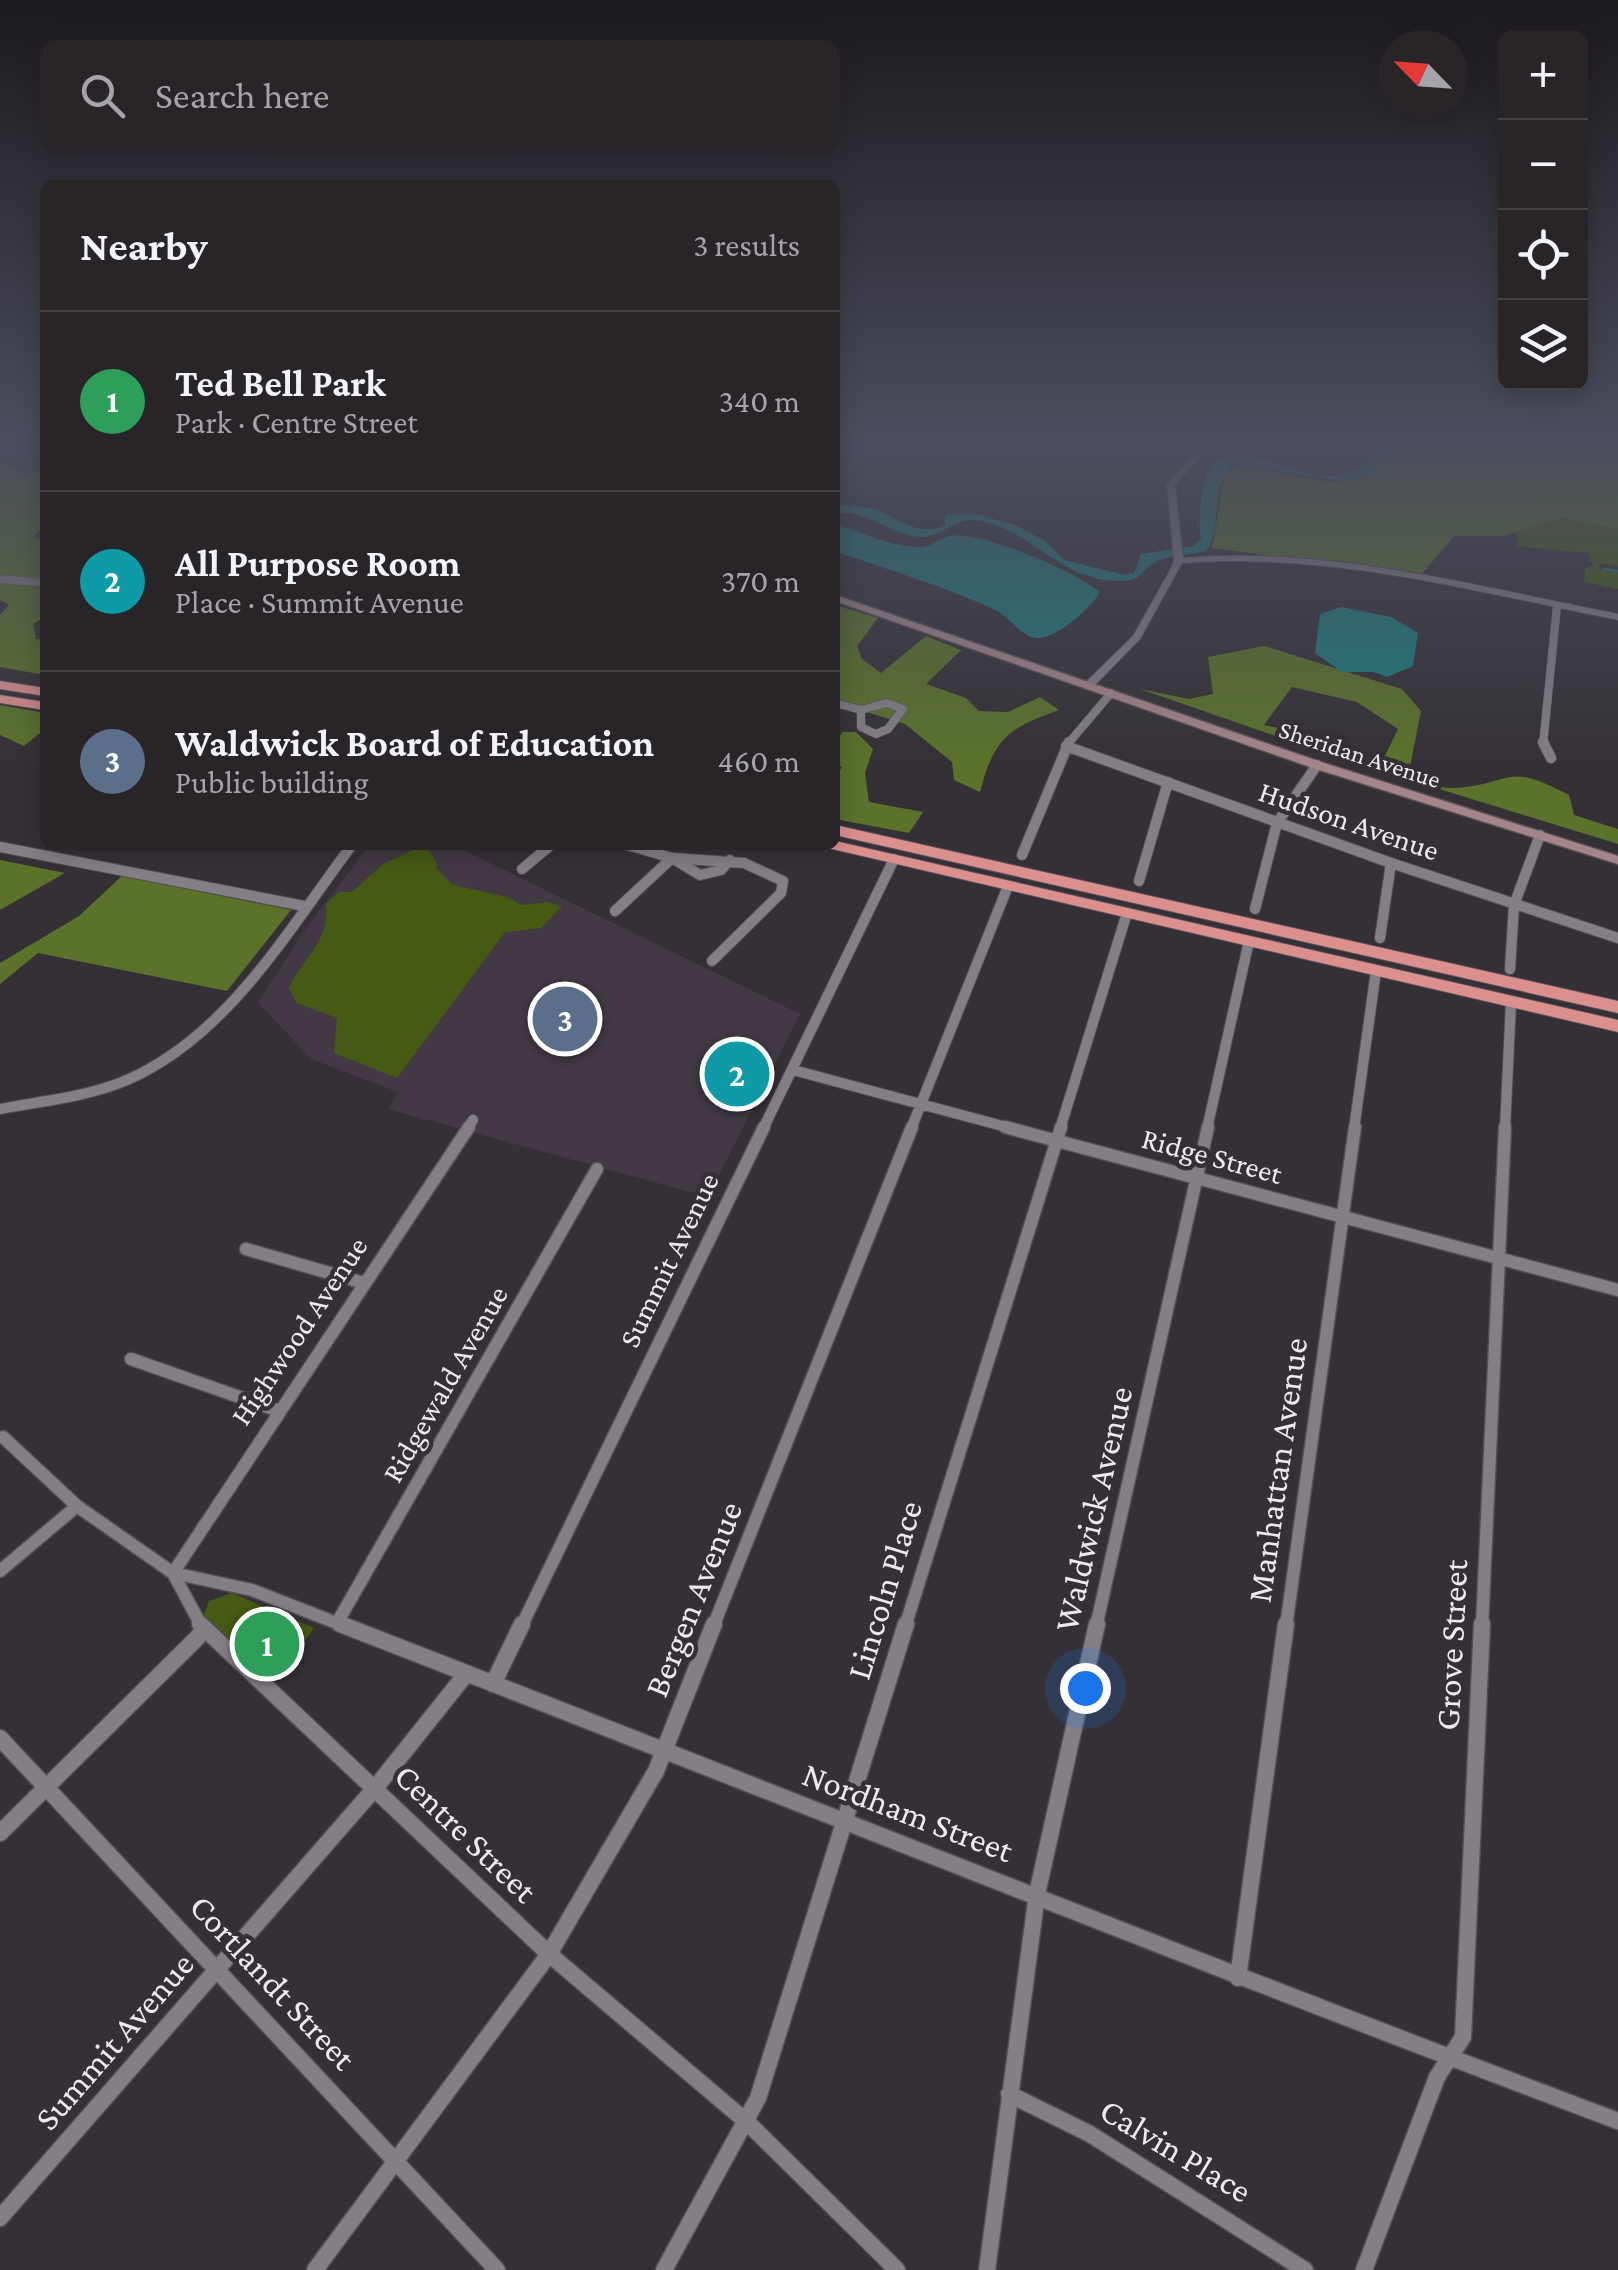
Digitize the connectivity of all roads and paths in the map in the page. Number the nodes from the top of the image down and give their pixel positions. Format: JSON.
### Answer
{"nodes":[{"id":1,"x":1177,"y":553,"type":"edge"},
{"id":2,"x":1178,"y":559,"type":"junction"},
{"id":3,"x":0,"y":579,"type":"edge"},
{"id":4,"x":40,"y":580,"type":"edge"},
{"id":5,"x":840,"y":600,"type":"edge"},
{"id":6,"x":1557,"y":606,"type":"junction"},
{"id":7,"x":1618,"y":617,"type":"edge"},
{"id":8,"x":0,"y":685,"type":"edge"},
{"id":9,"x":1089,"y":686,"type":"junction"},
{"id":10,"x":40,"y":691,"type":"edge"},
{"id":11,"x":1112,"y":693,"type":"junction"},
{"id":12,"x":0,"y":698,"type":"edge"},
{"id":13,"x":840,"y":704,"type":"edge"},
{"id":14,"x":40,"y":705,"type":"edge"},
{"id":15,"x":860,"y":710,"type":"junction"},
{"id":16,"x":1066,"y":746,"type":"junction"},
{"id":17,"x":1551,"y":758,"type":"dead end"},
{"id":18,"x":1317,"y":764,"type":"junction"},
{"id":19,"x":1168,"y":782,"type":"junction"},
{"id":20,"x":1277,"y":823,"type":"junction"},
{"id":21,"x":840,"y":831,"type":"edge"},
{"id":22,"x":1540,"y":835,"type":"junction"},
{"id":23,"x":0,"y":847,"type":"edge"},
{"id":24,"x":840,"y":847,"type":"edge"},
{"id":25,"x":348,"y":850,"type":"edge"},
{"id":26,"x":545,"y":850,"type":"edge"},
{"id":27,"x":645,"y":850,"type":"edge"},
{"id":28,"x":1022,"y":855,"type":"dead end"},
{"id":29,"x":672,"y":858,"type":"junction"},
{"id":30,"x":730,"y":860,"type":"junction"},
{"id":31,"x":894,"y":860,"type":"junction"},
{"id":32,"x":1618,"y":860,"type":"edge"},
{"id":33,"x":1391,"y":863,"type":"junction"},
{"id":34,"x":522,"y":870,"type":"dead end"},
{"id":35,"x":1138,"y":881,"type":"dead end"},
{"id":36,"x":1008,"y":886,"type":"junction"},
{"id":37,"x":1514,"y":904,"type":"junction"},
{"id":38,"x":304,"y":906,"type":"junction"},
{"id":39,"x":1254,"y":909,"type":"dead end"},
{"id":40,"x":615,"y":911,"type":"dead end"},
{"id":41,"x":1126,"y":913,"type":"junction"},
{"id":42,"x":1380,"y":938,"type":"dead end"},
{"id":43,"x":1618,"y":938,"type":"edge"},
{"id":44,"x":1249,"y":941,"type":"junction"},
{"id":45,"x":712,"y":961,"type":"dead end"},
{"id":46,"x":1510,"y":969,"type":"dead end"},
{"id":47,"x":1376,"y":971,"type":"junction"},
{"id":48,"x":1511,"y":1002,"type":"junction"},
{"id":49,"x":1618,"y":1006,"type":"edge"},
{"id":50,"x":1618,"y":1026,"type":"edge"},
{"id":51,"x":792,"y":1070,"type":"junction"},
{"id":52,"x":922,"y":1104,"type":"junction"},
{"id":53,"x":0,"y":1109,"type":"edge"},
{"id":54,"x":473,"y":1120,"type":"dead end"},
{"id":55,"x":1056,"y":1140,"type":"junction"},
{"id":56,"x":598,"y":1169,"type":"dead end"},
{"id":57,"x":1198,"y":1178,"type":"junction"},
{"id":58,"x":1343,"y":1217,"type":"junction"},
{"id":59,"x":246,"y":1249,"type":"dead end"},
{"id":60,"x":1500,"y":1258,"type":"junction"},
{"id":61,"x":364,"y":1283,"type":"junction"},
{"id":62,"x":1618,"y":1290,"type":"edge"},
{"id":63,"x":131,"y":1359,"type":"dead end"},
{"id":64,"x":280,"y":1411,"type":"junction"},
{"id":65,"x":3,"y":1436,"type":"dead end"},
{"id":66,"x":78,"y":1506,"type":"junction"},
{"id":67,"x":0,"y":1572,"type":"edge"},
{"id":68,"x":173,"y":1573,"type":"junction"},
{"id":69,"x":337,"y":1623,"type":"junction"},
{"id":70,"x":204,"y":1631,"type":"junction"},
{"id":71,"x":466,"y":1674,"type":"junction"},
{"id":72,"x":492,"y":1684,"type":"junction"},
{"id":73,"x":0,"y":1738,"type":"edge"},
{"id":74,"x":664,"y":1750,"type":"junction"},
{"id":75,"x":376,"y":1787,"type":"junction"},
{"id":76,"x":44,"y":1789,"type":"junction"},
{"id":77,"x":843,"y":1819,"type":"junction"},
{"id":78,"x":0,"y":1833,"type":"edge"},
{"id":79,"x":1037,"y":1894,"type":"junction"},
{"id":80,"x":549,"y":1954,"type":"junction"},
{"id":81,"x":218,"y":1968,"type":"junction"},
{"id":82,"x":1238,"y":1978,"type":"junction"},
{"id":83,"x":1448,"y":2058,"type":"junction"},
{"id":84,"x":1009,"y":2094,"type":"junction"},
{"id":85,"x":1618,"y":2121,"type":"edge"},
{"id":86,"x":748,"y":2123,"type":"junction"},
{"id":87,"x":397,"y":2162,"type":"junction"},
{"id":88,"x":0,"y":2218,"type":"edge"},
{"id":89,"x":316,"y":2270,"type":"edge"},
{"id":90,"x":497,"y":2270,"type":"edge"},
{"id":91,"x":664,"y":2270,"type":"edge"},
{"id":92,"x":897,"y":2270,"type":"edge"},
{"id":93,"x":987,"y":2270,"type":"edge"},
{"id":94,"x":1305,"y":2270,"type":"edge"},
{"id":95,"x":1364,"y":2270,"type":"edge"}],
"edges":[{"from":1,"to":2,"type":"street"},
{"from":2,"to":6,"type":"street"},
{"from":2,"to":9,"type":"street"},
{"from":3,"to":4,"type":"street"},
{"from":5,"to":9,"type":"main road","name":"Sheridan Avenue"},
{"from":6,"to":7,"type":"street"},
{"from":6,"to":17,"type":"street"},
{"from":8,"to":10,"type":"highway"},
{"from":9,"to":11,"type":"main road","name":"Sheridan Avenue"},
{"from":11,"to":16,"type":"street"},
{"from":11,"to":18,"type":"main road","name":"Sheridan Avenue"},
{"from":12,"to":14,"type":"highway"},
{"from":13,"to":15,"type":"street"},
{"from":15,"to":15,"type":"street"},
{"from":16,"to":19,"type":"street","name":"Hudson Avenue"},
{"from":16,"to":28,"type":"street"},
{"from":18,"to":20,"type":"street"},
{"from":18,"to":22,"type":"main road","name":"Sheridan Avenue"},
{"from":19,"to":20,"type":"street","name":"Hudson Avenue"},
{"from":19,"to":35,"type":"street"},
{"from":20,"to":33,"type":"street","name":"Hudson Avenue"},
{"from":20,"to":39,"type":"street"},
{"from":21,"to":49,"type":"highway"},
{"from":22,"to":32,"type":"main road","name":"Sheridan Avenue"},
{"from":22,"to":37,"type":"street"},
{"from":23,"to":38,"type":"street"},
{"from":24,"to":31,"type":"highway"},
{"from":25,"to":38,"type":"street"},
{"from":26,"to":34,"type":"street"},
{"from":27,"to":29,"type":"street"},
{"from":29,"to":30,"type":"street"},
{"from":29,"to":30,"type":"street"},
{"from":29,"to":40,"type":"street"},
{"from":30,"to":45,"type":"street"},
{"from":31,"to":36,"type":"highway"},
{"from":31,"to":51,"type":"street","name":"Summit Avenue"},
{"from":33,"to":37,"type":"street","name":"Hudson Avenue"},
{"from":33,"to":42,"type":"street"},
{"from":36,"to":41,"type":"highway"},
{"from":36,"to":52,"type":"street","name":"Bergen Avenue"},
{"from":37,"to":43,"type":"street","name":"Hudson Avenue"},
{"from":37,"to":46,"type":"street"},
{"from":38,"to":53,"type":"street"},
{"from":41,"to":44,"type":"highway"},
{"from":41,"to":55,"type":"street","name":"Lincoln Place"},
{"from":44,"to":47,"type":"highway"},
{"from":44,"to":57,"type":"street","name":"Waldwick Avenue"},
{"from":47,"to":48,"type":"highway"},
{"from":47,"to":58,"type":"street","name":"Manhattan Avenue"},
{"from":48,"to":50,"type":"highway"},
{"from":48,"to":60,"type":"street","name":"Grove Street"},
{"from":51,"to":52,"type":"street","name":"Ridge Street"},
{"from":51,"to":72,"type":"street","name":"Summit Avenue"},
{"from":52,"to":55,"type":"street","name":"Ridge Street"},
{"from":52,"to":74,"type":"street","name":"Bergen Avenue"},
{"from":54,"to":61,"type":"street","name":"Highwood Avenue"},
{"from":55,"to":57,"type":"street","name":"Ridge Street"},
{"from":55,"to":77,"type":"street","name":"Lincoln Place"},
{"from":56,"to":69,"type":"street","name":"Ridgewald Avenue"},
{"from":57,"to":58,"type":"street","name":"Ridge Street"},
{"from":57,"to":79,"type":"street","name":"Waldwick Avenue"},
{"from":58,"to":60,"type":"street","name":"Ridge Street"},
{"from":58,"to":82,"type":"street","name":"Manhattan Avenue"},
{"from":59,"to":61,"type":"street"},
{"from":60,"to":62,"type":"street","name":"Ridge Street"},
{"from":60,"to":83,"type":"street","name":"Grove Street"},
{"from":61,"to":64,"type":"street","name":"Highwood Avenue"},
{"from":63,"to":64,"type":"street"},
{"from":64,"to":68,"type":"street","name":"Highwood Avenue"},
{"from":65,"to":66,"type":"street","name":"Centre Street"},
{"from":66,"to":67,"type":"street"},
{"from":66,"to":68,"type":"street","name":"Centre Street"},
{"from":68,"to":69,"type":"street","name":"Nordham Street"},
{"from":68,"to":70,"type":"street","name":"Centre Street"},
{"from":69,"to":71,"type":"street","name":"Nordham Street"},
{"from":70,"to":75,"type":"street","name":"Centre Street"},
{"from":70,"to":76,"type":"street"},
{"from":71,"to":72,"type":"street","name":"Nordham Street"},
{"from":71,"to":75,"type":"street","name":"Summit Avenue"},
{"from":72,"to":74,"type":"street","name":"Nordham Street"},
{"from":73,"to":76,"type":"street","name":"Cortlandt Street"},
{"from":74,"to":77,"type":"street","name":"Nordham Street"},
{"from":74,"to":80,"type":"street","name":"Bergen Avenue"},
{"from":75,"to":80,"type":"street","name":"Centre Street"},
{"from":75,"to":81,"type":"street","name":"Summit Avenue"},
{"from":76,"to":78,"type":"street"},
{"from":76,"to":81,"type":"street","name":"Cortlandt Street"},
{"from":77,"to":79,"type":"street","name":"Nordham Street"},
{"from":77,"to":86,"type":"street","name":"Lincoln Place"},
{"from":79,"to":82,"type":"street","name":"Nordham Street"},
{"from":79,"to":84,"type":"street","name":"Waldwick Avenue"},
{"from":80,"to":86,"type":"street","name":"Centre Street"},
{"from":80,"to":87,"type":"street","name":"Bergen Avenue"},
{"from":81,"to":87,"type":"street","name":"Cortlandt Street"},
{"from":81,"to":88,"type":"street","name":"Summit Avenue"},
{"from":82,"to":83,"type":"street","name":"Nordham Street"},
{"from":83,"to":85,"type":"street","name":"Nordham Street"},
{"from":83,"to":95,"type":"street","name":"Grove Street"},
{"from":84,"to":93,"type":"street","name":"Waldwick Avenue"},
{"from":84,"to":94,"type":"street","name":"Calvin Place"},
{"from":86,"to":91,"type":"street","name":"Lincoln Place"},
{"from":86,"to":92,"type":"street","name":"Centre Street"},
{"from":87,"to":89,"type":"street","name":"Bergen Avenue"},
{"from":87,"to":90,"type":"street","name":"Cortlandt Street"}]}
